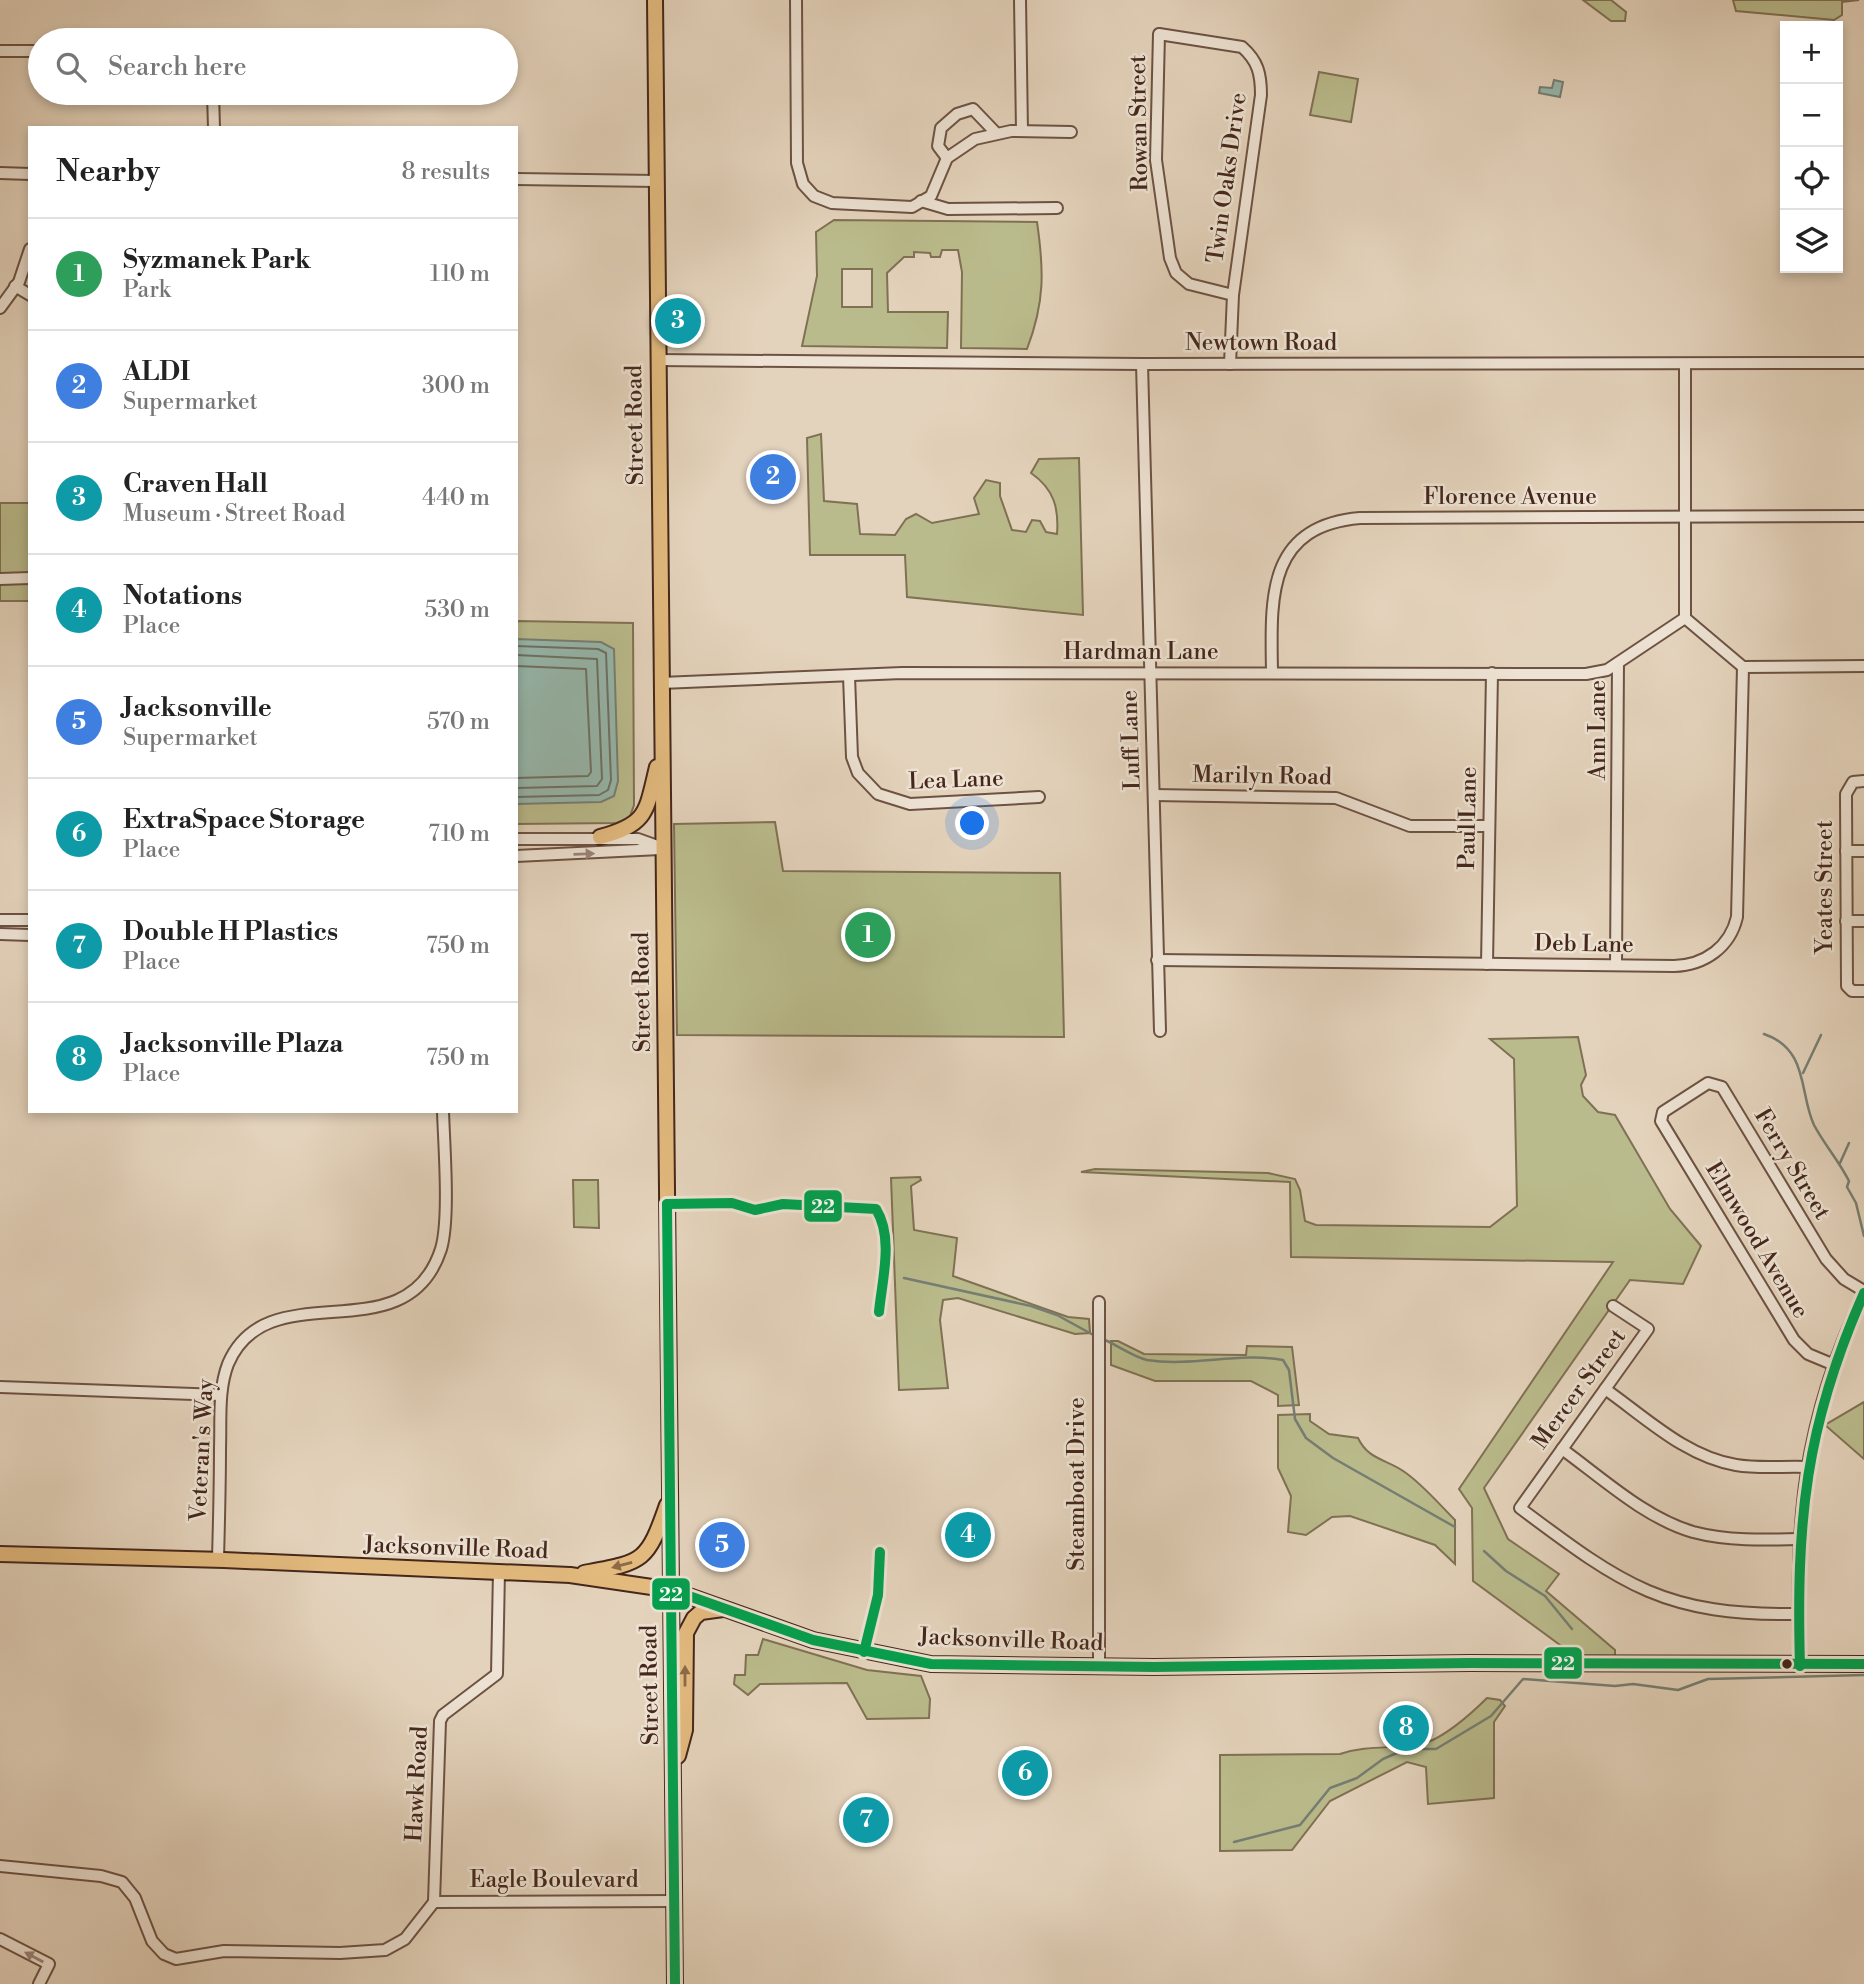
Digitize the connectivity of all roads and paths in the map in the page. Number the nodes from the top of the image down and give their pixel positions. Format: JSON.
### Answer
{"nodes":[{"id":1,"x":655,"y":0,"type":"edge"},
{"id":2,"x":796,"y":0,"type":"edge"},
{"id":3,"x":1020,"y":0,"type":"edge"},
{"id":4,"x":1159,"y":34,"type":"joint"},
{"id":5,"x":0,"y":51,"type":"edge"},
{"id":6,"x":28,"y":51,"type":"edge"},
{"id":7,"x":213,"y":105,"type":"edge"},
{"id":8,"x":214,"y":126,"type":"edge"},
{"id":9,"x":1022,"y":131,"type":"junction"},
{"id":10,"x":1071,"y":132,"type":"dead end"},
{"id":11,"x":996,"y":133,"type":"junction"},
{"id":12,"x":947,"y":158,"type":"junction"},
{"id":13,"x":0,"y":173,"type":"edge"},
{"id":14,"x":28,"y":174,"type":"edge"},
{"id":15,"x":518,"y":179,"type":"edge"},
{"id":16,"x":656,"y":181,"type":"junction"},
{"id":17,"x":921,"y":201,"type":"junction"},
{"id":18,"x":1057,"y":208,"type":"dead end"},
{"id":19,"x":28,"y":254,"type":"edge"},
{"id":20,"x":15,"y":286,"type":"junction"},
{"id":21,"x":28,"y":294,"type":"edge"},
{"id":22,"x":1233,"y":295,"type":"junction"},
{"id":23,"x":0,"y":308,"type":"edge"},
{"id":24,"x":657,"y":360,"type":"junction"},
{"id":25,"x":1864,"y":363,"type":"edge"},
{"id":26,"x":1142,"y":364,"type":"junction"},
{"id":27,"x":1230,"y":364,"type":"junction"},
{"id":28,"x":1685,"y":364,"type":"junction"},
{"id":29,"x":1686,"y":516,"type":"junction"},
{"id":30,"x":1864,"y":516,"type":"edge"},
{"id":31,"x":28,"y":578,"type":"edge"},
{"id":32,"x":0,"y":579,"type":"edge"},
{"id":33,"x":1685,"y":618,"type":"junction"},
{"id":34,"x":1618,"y":663,"type":"junction"},
{"id":35,"x":1864,"y":666,"type":"edge"},
{"id":36,"x":1743,"y":667,"type":"junction"},
{"id":37,"x":1150,"y":673,"type":"junction"},
{"id":38,"x":1272,"y":673,"type":"junction"},
{"id":39,"x":1492,"y":673,"type":"junction"},
{"id":40,"x":849,"y":676,"type":"junction"},
{"id":41,"x":661,"y":683,"type":"junction"},
{"id":42,"x":662,"y":745,"type":"junction"},
{"id":43,"x":1864,"y":781,"type":"edge"},
{"id":44,"x":1154,"y":795,"type":"junction"},
{"id":45,"x":1039,"y":797,"type":"dead end"},
{"id":46,"x":1489,"y":826,"type":"junction"},
{"id":47,"x":600,"y":837,"type":"junction"},
{"id":48,"x":518,"y":839,"type":"edge"},
{"id":49,"x":663,"y":849,"type":"junction"},
{"id":50,"x":1846,"y":851,"type":"junction"},
{"id":51,"x":1864,"y":851,"type":"edge"},
{"id":52,"x":518,"y":856,"type":"edge"},
{"id":53,"x":0,"y":920,"type":"edge"},
{"id":54,"x":28,"y":920,"type":"edge"},
{"id":55,"x":1846,"y":921,"type":"junction"},
{"id":56,"x":1864,"y":921,"type":"edge"},
{"id":57,"x":0,"y":934,"type":"edge"},
{"id":58,"x":28,"y":935,"type":"edge"},
{"id":59,"x":1157,"y":960,"type":"junction"},
{"id":60,"x":1487,"y":964,"type":"junction"},
{"id":61,"x":1616,"y":965,"type":"junction"},
{"id":62,"x":1864,"y":991,"type":"edge"},
{"id":63,"x":1160,"y":1031,"type":"dead end"},
{"id":64,"x":1717,"y":1083,"type":"joint"},
{"id":65,"x":443,"y":1113,"type":"edge"},
{"id":66,"x":1864,"y":1292,"type":"edge"},
{"id":67,"x":1098,"y":1302,"type":"dead end"},
{"id":68,"x":1613,"y":1306,"type":"dead end"},
{"id":69,"x":1832,"y":1364,"type":"junction"},
{"id":70,"x":0,"y":1387,"type":"edge"},
{"id":71,"x":1605,"y":1389,"type":"junction"},
{"id":72,"x":221,"y":1395,"type":"junction"},
{"id":73,"x":1562,"y":1449,"type":"junction"},
{"id":74,"x":1807,"y":1467,"type":"junction"},
{"id":75,"x":671,"y":1493,"type":"junction"},
{"id":76,"x":1800,"y":1539,"type":"junction"},
{"id":77,"x":0,"y":1555,"type":"edge"},
{"id":78,"x":218,"y":1559,"type":"junction"},
{"id":79,"x":499,"y":1571,"type":"junction"},
{"id":80,"x":570,"y":1575,"type":"junction"},
{"id":81,"x":672,"y":1590,"type":"junction"},
{"id":82,"x":726,"y":1608,"type":"junction"},
{"id":83,"x":1799,"y":1614,"type":"junction"},
{"id":84,"x":1864,"y":1664,"type":"edge"},
{"id":85,"x":1099,"y":1666,"type":"junction"},
{"id":86,"x":1800,"y":1666,"type":"junction"},
{"id":87,"x":674,"y":1767,"type":"junction"},
{"id":88,"x":0,"y":1866,"type":"edge"},
{"id":89,"x":675,"y":1901,"type":"junction"},
{"id":90,"x":433,"y":1902,"type":"junction"},
{"id":91,"x":0,"y":1939,"type":"edge"},
{"id":92,"x":39,"y":1984,"type":"edge"},
{"id":93,"x":675,"y":1984,"type":"edge"}],
"edges":[{"from":1,"to":16,"type":"main road","name":"Street Road"},
{"from":2,"to":17,"type":"street"},
{"from":3,"to":9,"type":"street"},
{"from":4,"to":22,"type":"street","name":"Rowan Street"},
{"from":4,"to":22,"type":"street","name":"Twin Oaks Drive"},
{"from":5,"to":6,"type":"street"},
{"from":7,"to":8,"type":"street"},
{"from":9,"to":10,"type":"street"},
{"from":9,"to":11,"type":"street"},
{"from":11,"to":12,"type":"street"},
{"from":11,"to":12,"type":"street"},
{"from":12,"to":17,"type":"street"},
{"from":13,"to":14,"type":"street"},
{"from":15,"to":16,"type":"street"},
{"from":16,"to":24,"type":"main road","name":"Street Road"},
{"from":17,"to":18,"type":"street"},
{"from":19,"to":20,"type":"street"},
{"from":20,"to":21,"type":"street"},
{"from":20,"to":23,"type":"street"},
{"from":22,"to":27,"type":"street","name":"Twin Oaks Drive"},
{"from":24,"to":26,"type":"street","name":"Newtown Road"},
{"from":24,"to":41,"type":"main road","name":"Street Road"},
{"from":25,"to":28,"type":"street","name":"Newtown Road"},
{"from":26,"to":27,"type":"street","name":"Newtown Road"},
{"from":26,"to":37,"type":"street","name":"Luff Lane"},
{"from":27,"to":28,"type":"street","name":"Newtown Road"},
{"from":28,"to":29,"type":"street"},
{"from":29,"to":30,"type":"street","name":"Florence Avenue"},
{"from":29,"to":33,"type":"street"},
{"from":29,"to":38,"type":"street","name":"Florence Avenue"},
{"from":31,"to":32,"type":"street"},
{"from":33,"to":34,"type":"street","name":"Ann Lane"},
{"from":33,"to":36,"type":"street"},
{"from":34,"to":39,"type":"street","name":"Hardman Lane"},
{"from":34,"to":61,"type":"street","name":"Ann Lane"},
{"from":35,"to":36,"type":"street"},
{"from":36,"to":61,"type":"street","name":"Deb Lane"},
{"from":37,"to":38,"type":"street","name":"Hardman Lane"},
{"from":37,"to":40,"type":"street","name":"Hardman Lane"},
{"from":37,"to":44,"type":"street","name":"Luff Lane"},
{"from":38,"to":39,"type":"street","name":"Hardman Lane"},
{"from":39,"to":46,"type":"street","name":"Paul Lane"},
{"from":40,"to":41,"type":"street","name":"Hardman Lane"},
{"from":40,"to":45,"type":"street","name":"Lea Lane"},
{"from":41,"to":42,"type":"main road","name":"Street Road"},
{"from":42,"to":47,"type":"main road"},
{"from":42,"to":49,"type":"main road","name":"Street Road"},
{"from":43,"to":50,"type":"street","name":"Yeates Street"},
{"from":44,"to":46,"type":"street","name":"Marilyn Road"},
{"from":44,"to":59,"type":"street","name":"Luff Lane"},
{"from":46,"to":60,"type":"street","name":"Paul Lane"},
{"from":47,"to":48,"type":"street"},
{"from":47,"to":49,"type":"street"},
{"from":52,"to":49,"type":"street","one_way":true},
{"from":49,"to":75,"type":"main road","name":"Street Road"},
{"from":50,"to":51,"type":"street"},
{"from":50,"to":55,"type":"street","name":"Yeates Street"},
{"from":53,"to":54,"type":"street"},
{"from":55,"to":56,"type":"street"},
{"from":55,"to":62,"type":"street","name":"Yeates Street"},
{"from":57,"to":58,"type":"street"},
{"from":59,"to":60,"type":"street","name":"Deb Lane"},
{"from":59,"to":63,"type":"street","name":"Luff Lane"},
{"from":60,"to":61,"type":"street","name":"Deb Lane"},
{"from":64,"to":66,"type":"street","name":"Ferry Street"},
{"from":64,"to":69,"type":"street","name":"Elmwood Avenue"},
{"from":65,"to":72,"type":"street","name":"Veteran's Way"},
{"from":66,"to":69,"type":"street"},
{"from":67,"to":85,"type":"street","name":"Steamboat Drive"},
{"from":68,"to":71,"type":"street","name":"Mercer Street"},
{"from":69,"to":74,"type":"street"},
{"from":70,"to":72,"type":"street"},
{"from":71,"to":73,"type":"street","name":"Mercer Street"},
{"from":71,"to":74,"type":"street"},
{"from":72,"to":78,"type":"street","name":"Veteran's Way"},
{"from":73,"to":76,"type":"street"},
{"from":73,"to":83,"type":"street","name":"Mercer Street"},
{"from":74,"to":76,"type":"street"},
{"from":75,"to":80,"type":"main road","one_way":true},
{"from":75,"to":81,"type":"main road","name":"Street Road"},
{"from":76,"to":83,"type":"street"},
{"from":77,"to":78,"type":"main road","name":"Jacksonville Road"},
{"from":78,"to":79,"type":"main road","name":"Jacksonville Road"},
{"from":79,"to":80,"type":"main road","name":"Jacksonville Road"},
{"from":79,"to":90,"type":"street","name":"Hawk Road"},
{"from":80,"to":81,"type":"main road","name":"Jacksonville Road"},
{"from":81,"to":82,"type":"main road","name":"Jacksonville Road"},
{"from":81,"to":87,"type":"main road","name":"Street Road"},
{"from":82,"to":85,"type":"main road","name":"Jacksonville Road"},
{"from":87,"to":82,"type":"main road","one_way":true},
{"from":83,"to":86,"type":"street"},
{"from":84,"to":86,"type":"main road","name":"Jacksonville Road"},
{"from":85,"to":86,"type":"main road","name":"Jacksonville Road"},
{"from":87,"to":89,"type":"main road","name":"Street Road"},
{"from":88,"to":90,"type":"street"},
{"from":89,"to":90,"type":"street","name":"Eagle Boulevard"},
{"from":89,"to":93,"type":"main road","name":"Street Road"},
{"from":92,"to":91,"type":"street","one_way":true}]}
